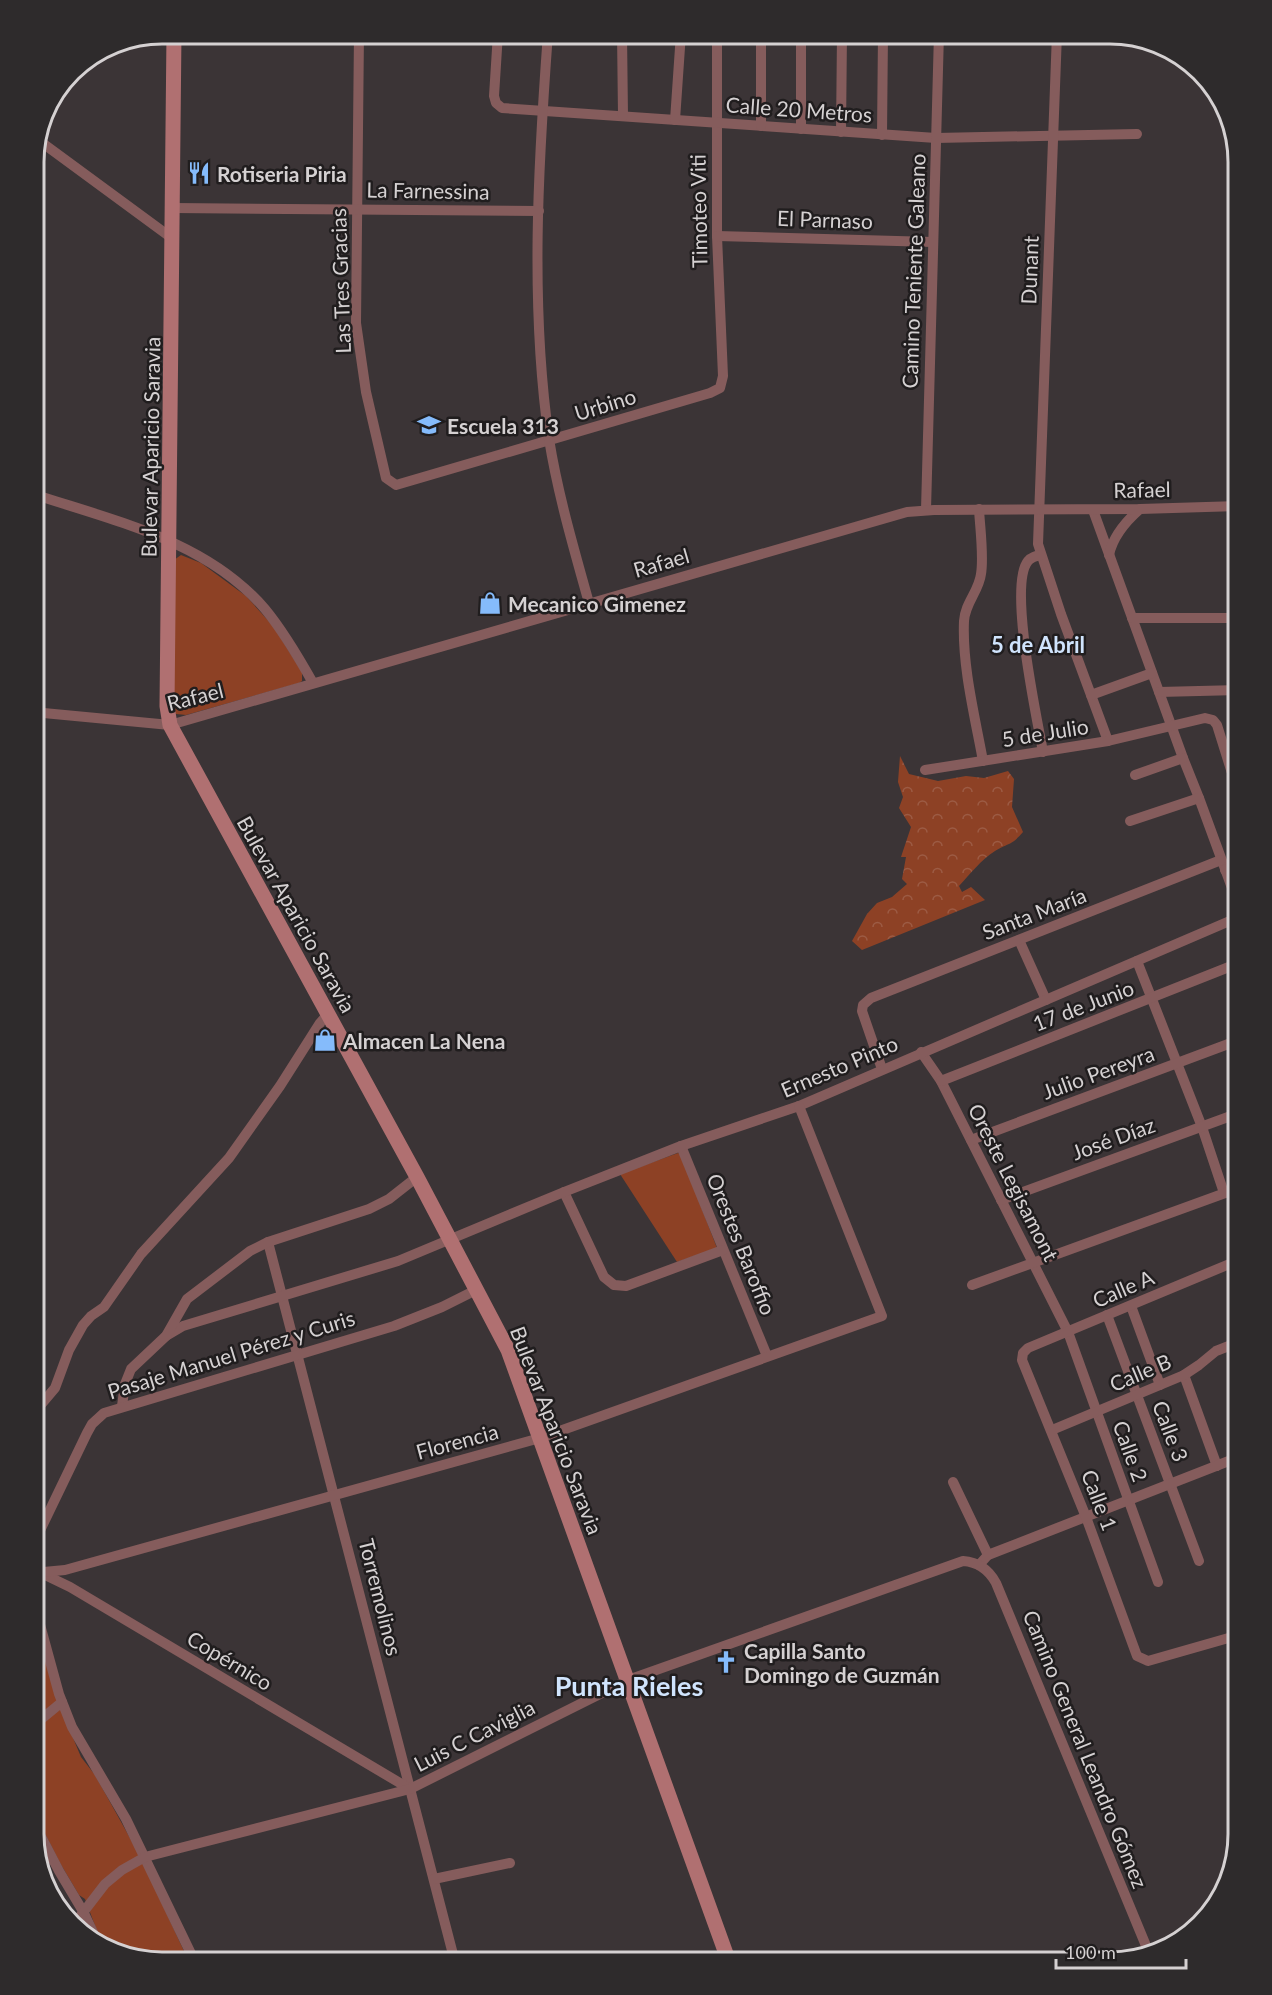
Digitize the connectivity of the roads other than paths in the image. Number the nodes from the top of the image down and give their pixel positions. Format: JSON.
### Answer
{"nodes":[{"id":1,"x":174,"y":44,"type":"edge"},
{"id":2,"x":359,"y":44,"type":"edge"},
{"id":3,"x":497,"y":44,"type":"edge"},
{"id":4,"x":547,"y":44,"type":"edge"},
{"id":5,"x":622,"y":44,"type":"edge"},
{"id":6,"x":680,"y":44,"type":"edge"},
{"id":7,"x":717,"y":44,"type":"edge"},
{"id":8,"x":761,"y":44,"type":"edge"},
{"id":9,"x":801,"y":44,"type":"edge"},
{"id":10,"x":842,"y":44,"type":"edge"},
{"id":11,"x":883,"y":44,"type":"edge"},
{"id":12,"x":939,"y":44,"type":"edge"},
{"id":13,"x":1057,"y":44,"type":"edge"},
{"id":14,"x":542,"y":112,"type":"junction"},
{"id":15,"x":623,"y":116,"type":"junction"},
{"id":16,"x":675,"y":120,"type":"junction"},
{"id":17,"x":715,"y":122,"type":"junction"},
{"id":18,"x":760,"y":126,"type":"junction"},
{"id":19,"x":801,"y":129,"type":"junction"},
{"id":20,"x":842,"y":132,"type":"junction"},
{"id":21,"x":1137,"y":134,"type":"dead end"},
{"id":22,"x":882,"y":135,"type":"junction"},
{"id":23,"x":1054,"y":137,"type":"junction"},
{"id":24,"x":936,"y":138,"type":"junction"},
{"id":25,"x":45,"y":145,"type":"edge"},
{"id":26,"x":173,"y":208,"type":"junction"},
{"id":27,"x":356,"y":209,"type":"junction"},
{"id":28,"x":538,"y":211,"type":"junction"},
{"id":29,"x":717,"y":236,"type":"junction"},
{"id":30,"x":173,"y":239,"type":"junction"},
{"id":31,"x":933,"y":242,"type":"junction"},
{"id":32,"x":720,"y":388,"type":"joint"},
{"id":33,"x":550,"y":441,"type":"junction"},
{"id":34,"x":396,"y":485,"type":"joint"},
{"id":35,"x":44,"y":498,"type":"edge"},
{"id":36,"x":1228,"y":506,"type":"edge"},
{"id":37,"x":1040,"y":509,"type":"junction"},
{"id":38,"x":1140,"y":509,"type":"junction"},
{"id":39,"x":926,"y":510,"type":"junction"},
{"id":40,"x":979,"y":510,"type":"junction"},
{"id":41,"x":1093,"y":510,"type":"junction"},
{"id":42,"x":170,"y":541,"type":"junction"},
{"id":43,"x":1041,"y":555,"type":"junction"},
{"id":44,"x":1109,"y":556,"type":"junction"},
{"id":45,"x":589,"y":603,"type":"junction"},
{"id":46,"x":1132,"y":618,"type":"junction"},
{"id":47,"x":1228,"y":618,"type":"edge"},
{"id":48,"x":1152,"y":673,"type":"junction"},
{"id":49,"x":313,"y":683,"type":"junction"},
{"id":50,"x":1228,"y":690,"type":"edge"},
{"id":51,"x":1159,"y":692,"type":"junction"},
{"id":52,"x":1091,"y":695,"type":"junction"},
{"id":53,"x":44,"y":713,"type":"edge"},
{"id":54,"x":170,"y":725,"type":"junction"},
{"id":55,"x":1170,"y":725,"type":"junction"},
{"id":56,"x":1108,"y":741,"type":"junction"},
{"id":57,"x":1043,"y":752,"type":"junction"},
{"id":58,"x":1182,"y":758,"type":"junction"},
{"id":59,"x":1228,"y":760,"type":"edge"},
{"id":60,"x":983,"y":761,"type":"junction"},
{"id":61,"x":925,"y":770,"type":"dead end"},
{"id":62,"x":1135,"y":775,"type":"dead end"},
{"id":63,"x":1199,"y":798,"type":"junction"},
{"id":64,"x":1130,"y":821,"type":"dead end"},
{"id":65,"x":1223,"y":865,"type":"junction"},
{"id":66,"x":1228,"y":865,"type":"edge"},
{"id":67,"x":1228,"y":878,"type":"edge"},
{"id":68,"x":1228,"y":922,"type":"edge"},
{"id":69,"x":1019,"y":940,"type":"junction"},
{"id":70,"x":1137,"y":961,"type":"junction"},
{"id":71,"x":1228,"y":968,"type":"edge"},
{"id":72,"x":1152,"y":999,"type":"junction"},
{"id":73,"x":1046,"y":1000,"type":"junction"},
{"id":74,"x":328,"y":1014,"type":"junction"},
{"id":75,"x":1228,"y":1045,"type":"edge"},
{"id":76,"x":921,"y":1052,"type":"junction"},
{"id":77,"x":1178,"y":1064,"type":"junction"},
{"id":78,"x":882,"y":1069,"type":"junction"},
{"id":79,"x":941,"y":1081,"type":"junction"},
{"id":80,"x":799,"y":1106,"type":"junction"},
{"id":81,"x":1228,"y":1117,"type":"edge"},
{"id":82,"x":1202,"y":1127,"type":"junction"},
{"id":83,"x":971,"y":1140,"type":"junction"},
{"id":84,"x":681,"y":1146,"type":"junction"},
{"id":85,"x":417,"y":1177,"type":"junction"},
{"id":86,"x":564,"y":1192,"type":"junction"},
{"id":87,"x":1228,"y":1192,"type":"edge"},
{"id":88,"x":1224,"y":1193,"type":"junction"},
{"id":89,"x":1001,"y":1200,"type":"junction"},
{"id":90,"x":451,"y":1239,"type":"junction"},
{"id":91,"x":268,"y":1242,"type":"junction"},
{"id":92,"x":723,"y":1250,"type":"junction"},
{"id":93,"x":1032,"y":1263,"type":"junction"},
{"id":94,"x":1228,"y":1265,"type":"edge"},
{"id":95,"x":972,"y":1285,"type":"dead end"},
{"id":96,"x":476,"y":1290,"type":"junction"},
{"id":97,"x":283,"y":1297,"type":"junction"},
{"id":98,"x":1131,"y":1306,"type":"junction"},
{"id":99,"x":1107,"y":1315,"type":"junction"},
{"id":100,"x":1068,"y":1332,"type":"junction"},
{"id":101,"x":166,"y":1336,"type":"junction"},
{"id":102,"x":1228,"y":1346,"type":"edge"},
{"id":103,"x":1023,"y":1353,"type":"joint"},
{"id":104,"x":298,"y":1355,"type":"junction"},
{"id":105,"x":767,"y":1356,"type":"junction"},
{"id":106,"x":1184,"y":1375,"type":"junction"},
{"id":107,"x":1160,"y":1385,"type":"junction"},
{"id":108,"x":1137,"y":1395,"type":"junction"},
{"id":109,"x":44,"y":1401,"type":"edge"},
{"id":110,"x":122,"y":1406,"type":"junction"},
{"id":111,"x":1097,"y":1412,"type":"junction"},
{"id":112,"x":1052,"y":1430,"type":"junction"},
{"id":113,"x":540,"y":1438,"type":"junction"},
{"id":114,"x":1228,"y":1462,"type":"edge"},
{"id":115,"x":1217,"y":1466,"type":"junction"},
{"id":116,"x":953,"y":1482,"type":"dead end"},
{"id":117,"x":1170,"y":1484,"type":"junction"},
{"id":118,"x":334,"y":1494,"type":"junction"},
{"id":119,"x":1128,"y":1500,"type":"junction"},
{"id":120,"x":1086,"y":1517,"type":"junction"},
{"id":121,"x":44,"y":1522,"type":"edge"},
{"id":122,"x":988,"y":1555,"type":"junction"},
{"id":123,"x":1199,"y":1561,"type":"dead end"},
{"id":124,"x":979,"y":1565,"type":"junction"},
{"id":125,"x":44,"y":1572,"type":"edge"},
{"id":126,"x":44,"y":1576,"type":"edge"},
{"id":127,"x":1158,"y":1582,"type":"dead end"},
{"id":128,"x":44,"y":1638,"type":"edge"},
{"id":129,"x":1228,"y":1638,"type":"edge"},
{"id":130,"x":628,"y":1680,"type":"junction"},
{"id":131,"x":62,"y":1702,"type":"junction"},
{"id":132,"x":44,"y":1717,"type":"edge"},
{"id":133,"x":410,"y":1789,"type":"junction"},
{"id":134,"x":45,"y":1844,"type":"edge"},
{"id":135,"x":145,"y":1857,"type":"junction"},
{"id":136,"x":510,"y":1863,"type":"dead end"},
{"id":137,"x":434,"y":1879,"type":"junction"},
{"id":138,"x":84,"y":1913,"type":"junction"},
{"id":139,"x":80,"y":1918,"type":"edge"},
{"id":140,"x":91,"y":1928,"type":"edge"},
{"id":141,"x":1146,"y":1945,"type":"edge"},
{"id":142,"x":190,"y":1951,"type":"edge"},
{"id":143,"x":452,"y":1951,"type":"edge"},
{"id":144,"x":725,"y":1952,"type":"edge"}],
"edges":[{"from":1,"to":26,"type":"street","name":"Bulevar Aparicio Saravia"},
{"from":2,"to":27,"type":"street","name":"Las Tres Gracias"},
{"from":3,"to":14,"type":"street","name":"Calle 20 Metros"},
{"from":4,"to":14,"type":"street"},
{"from":5,"to":15,"type":"street"},
{"from":6,"to":16,"type":"street"},
{"from":7,"to":17,"type":"street","name":"Timoteo Viti"},
{"from":8,"to":18,"type":"street"},
{"from":9,"to":19,"type":"street"},
{"from":10,"to":20,"type":"street"},
{"from":11,"to":22,"type":"street"},
{"from":12,"to":24,"type":"street","name":"Camino Teniente Galeano"},
{"from":13,"to":23,"type":"street","name":"Dunant"},
{"from":14,"to":15,"type":"street","name":"Calle 20 Metros"},
{"from":14,"to":28,"type":"street"},
{"from":15,"to":16,"type":"street","name":"Calle 20 Metros"},
{"from":16,"to":17,"type":"street","name":"Calle 20 Metros"},
{"from":17,"to":18,"type":"street","name":"Calle 20 Metros"},
{"from":17,"to":29,"type":"street","name":"Timoteo Viti"},
{"from":18,"to":19,"type":"street","name":"Calle 20 Metros"},
{"from":19,"to":20,"type":"street","name":"Calle 20 Metros"},
{"from":20,"to":22,"type":"street","name":"Calle 20 Metros"},
{"from":21,"to":23,"type":"street","name":"Calle 20 Metros"},
{"from":22,"to":24,"type":"street","name":"Calle 20 Metros"},
{"from":23,"to":24,"type":"street","name":"Calle 20 Metros"},
{"from":23,"to":37,"type":"street","name":"Dunant"},
{"from":24,"to":31,"type":"street","name":"Camino Teniente Galeano"},
{"from":25,"to":30,"type":"street"},
{"from":26,"to":27,"type":"street","name":"La Farnessina"},
{"from":26,"to":30,"type":"street","name":"Bulevar Aparicio Saravia"},
{"from":27,"to":28,"type":"street","name":"La Farnessina"},
{"from":27,"to":34,"type":"street","name":"Las Tres Gracias"},
{"from":28,"to":33,"type":"street"},
{"from":29,"to":31,"type":"street","name":"El Parnaso"},
{"from":29,"to":32,"type":"street","name":"Timoteo Viti"},
{"from":30,"to":42,"type":"street","name":"Bulevar Aparicio Saravia"},
{"from":31,"to":39,"type":"street","name":"Camino Teniente Galeano"},
{"from":32,"to":33,"type":"street","name":"Urbino"},
{"from":33,"to":34,"type":"street","name":"Urbino"},
{"from":33,"to":45,"type":"street"},
{"from":35,"to":42,"type":"street"},
{"from":36,"to":38,"type":"street","name":"Rafael"},
{"from":37,"to":40,"type":"street","name":"Rafael"},
{"from":37,"to":41,"type":"street","name":"Rafael"},
{"from":37,"to":43,"type":"street","name":"Dunant"},
{"from":38,"to":41,"type":"street","name":"Rafael"},
{"from":38,"to":44,"type":"street"},
{"from":39,"to":40,"type":"street","name":"Rafael"},
{"from":39,"to":45,"type":"street","name":"Rafael"},
{"from":40,"to":60,"type":"street"},
{"from":41,"to":44,"type":"street"},
{"from":42,"to":49,"type":"street"},
{"from":42,"to":54,"type":"street","name":"Bulevar Aparicio Saravia"},
{"from":43,"to":52,"type":"street","name":"Dunant"},
{"from":43,"to":57,"type":"street"},
{"from":44,"to":46,"type":"street"},
{"from":45,"to":49,"type":"street","name":"Rafael"},
{"from":46,"to":47,"type":"street"},
{"from":46,"to":48,"type":"street"},
{"from":48,"to":51,"type":"street"},
{"from":48,"to":52,"type":"street"},
{"from":49,"to":54,"type":"street","name":"Rafael"},
{"from":50,"to":51,"type":"street"},
{"from":51,"to":55,"type":"street"},
{"from":52,"to":56,"type":"street","name":"Dunant"},
{"from":53,"to":54,"type":"street","name":"Rafael"},
{"from":54,"to":74,"type":"street","name":"Bulevar Aparicio Saravia"},
{"from":55,"to":56,"type":"street","name":"5 de Julio"},
{"from":55,"to":58,"type":"street"},
{"from":55,"to":59,"type":"street","name":"5 de Julio"},
{"from":56,"to":57,"type":"street","name":"5 de Julio"},
{"from":57,"to":60,"type":"street","name":"5 de Julio"},
{"from":58,"to":62,"type":"street"},
{"from":58,"to":63,"type":"street"},
{"from":60,"to":61,"type":"street","name":"5 de Julio"},
{"from":63,"to":64,"type":"street"},
{"from":63,"to":65,"type":"street"},
{"from":65,"to":66,"type":"street","name":"Santa María"},
{"from":65,"to":67,"type":"street"},
{"from":65,"to":69,"type":"street","name":"Santa María"},
{"from":68,"to":70,"type":"street","name":"Ernesto Pinto"},
{"from":69,"to":73,"type":"street"},
{"from":69,"to":78,"type":"street","name":"Santa María"},
{"from":70,"to":72,"type":"street"},
{"from":70,"to":73,"type":"street","name":"Ernesto Pinto"},
{"from":71,"to":72,"type":"street","name":"17 de Junio"},
{"from":72,"to":77,"type":"street"},
{"from":72,"to":79,"type":"street","name":"17 de Junio"},
{"from":73,"to":76,"type":"street","name":"Ernesto Pinto"},
{"from":74,"to":85,"type":"street","name":"Bulevar Aparicio Saravia"},
{"from":74,"to":109,"type":"street"},
{"from":75,"to":77,"type":"street","name":"Julio Pereyra"},
{"from":76,"to":78,"type":"street","name":"Ernesto Pinto"},
{"from":76,"to":79,"type":"street","name":"Oreste Legisamont"},
{"from":77,"to":82,"type":"street"},
{"from":77,"to":83,"type":"street","name":"Julio Pereyra"},
{"from":78,"to":80,"type":"street","name":"Ernesto Pinto"},
{"from":79,"to":83,"type":"street","name":"Oreste Legisamont"},
{"from":80,"to":84,"type":"street","name":"Ernesto Pinto"},
{"from":80,"to":105,"type":"street","name":"Florencia"},
{"from":81,"to":82,"type":"street","name":"José Díaz"},
{"from":82,"to":88,"type":"street"},
{"from":82,"to":89,"type":"street","name":"José Díaz"},
{"from":83,"to":89,"type":"street","name":"Oreste Legisamont"},
{"from":84,"to":86,"type":"street","name":"Ernesto Pinto"},
{"from":84,"to":92,"type":"street","name":"Orestes Baroffio"},
{"from":85,"to":90,"type":"street","name":"Bulevar Aparicio Saravia"},
{"from":85,"to":91,"type":"street"},
{"from":86,"to":90,"type":"street","name":"Ernesto Pinto"},
{"from":86,"to":92,"type":"street"},
{"from":87,"to":88,"type":"street"},
{"from":88,"to":93,"type":"street"},
{"from":89,"to":93,"type":"street","name":"Oreste Legisamont"},
{"from":90,"to":96,"type":"street","name":"Bulevar Aparicio Saravia"},
{"from":90,"to":97,"type":"street","name":"Ernesto Pinto"},
{"from":91,"to":97,"type":"street","name":"Torremolinos"},
{"from":91,"to":101,"type":"street"},
{"from":92,"to":105,"type":"street","name":"Orestes Baroffio"},
{"from":93,"to":95,"type":"street"},
{"from":93,"to":100,"type":"street","name":"Oreste Legisamont"},
{"from":94,"to":98,"type":"street","name":"Calle A"},
{"from":96,"to":104,"type":"street","name":"Pasaje Manuel Pérez y Curis"},
{"from":96,"to":113,"type":"street","name":"Bulevar Aparicio Saravia"},
{"from":97,"to":101,"type":"street","name":"Ernesto Pinto"},
{"from":97,"to":104,"type":"street","name":"Torremolinos"},
{"from":98,"to":99,"type":"street","name":"Calle A"},
{"from":98,"to":107,"type":"street"},
{"from":99,"to":100,"type":"street","name":"Calle A"},
{"from":99,"to":108,"type":"street","name":"Calle 3"},
{"from":100,"to":103,"type":"street","name":"Calle A"},
{"from":100,"to":111,"type":"street","name":"Calle 2"},
{"from":101,"to":110,"type":"street"},
{"from":102,"to":106,"type":"street","name":"Calle B"},
{"from":103,"to":112,"type":"street","name":"Calle 1"},
{"from":104,"to":110,"type":"street","name":"Pasaje Manuel Pérez y Curis"},
{"from":104,"to":118,"type":"street","name":"Torremolinos"},
{"from":105,"to":113,"type":"street","name":"Florencia"},
{"from":106,"to":107,"type":"street","name":"Calle B"},
{"from":106,"to":115,"type":"street"},
{"from":107,"to":108,"type":"street","name":"Calle B"},
{"from":108,"to":111,"type":"street","name":"Calle B"},
{"from":108,"to":117,"type":"street","name":"Calle 3"},
{"from":110,"to":121,"type":"street","name":"Pasaje Manuel Pérez y Curis"},
{"from":111,"to":112,"type":"street","name":"Calle B"},
{"from":111,"to":119,"type":"street","name":"Calle 2"},
{"from":112,"to":120,"type":"street","name":"Calle 1"},
{"from":113,"to":118,"type":"street","name":"Florencia"},
{"from":113,"to":130,"type":"street","name":"Bulevar Aparicio Saravia"},
{"from":114,"to":115,"type":"street"},
{"from":115,"to":117,"type":"street"},
{"from":116,"to":122,"type":"street"},
{"from":117,"to":119,"type":"street"},
{"from":117,"to":123,"type":"street","name":"Calle 3"},
{"from":118,"to":125,"type":"street","name":"Florencia"},
{"from":118,"to":133,"type":"street","name":"Torremolinos"},
{"from":119,"to":120,"type":"street"},
{"from":119,"to":127,"type":"street","name":"Calle 2"},
{"from":120,"to":122,"type":"street"},
{"from":120,"to":129,"type":"street","name":"Calle 1"},
{"from":122,"to":124,"type":"street"},
{"from":124,"to":130,"type":"street","name":"Luis C Caviglia"},
{"from":124,"to":141,"type":"street","name":"Camino General Leandro Gómez"},
{"from":126,"to":133,"type":"street","name":"Copérnico"},
{"from":128,"to":131,"type":"street"},
{"from":130,"to":133,"type":"street","name":"Luis C Caviglia"},
{"from":130,"to":144,"type":"street","name":"Bulevar Aparicio Saravia"},
{"from":131,"to":132,"type":"street"},
{"from":131,"to":135,"type":"street"},
{"from":133,"to":135,"type":"street","name":"Luis C Caviglia"},
{"from":133,"to":137,"type":"street","name":"Torremolinos"},
{"from":134,"to":138,"type":"street"},
{"from":135,"to":138,"type":"street","name":"Luis C Caviglia"},
{"from":135,"to":142,"type":"street"},
{"from":136,"to":137,"type":"street"},
{"from":137,"to":143,"type":"street","name":"Torremolinos"},
{"from":138,"to":139,"type":"street","name":"Luis C Caviglia"},
{"from":138,"to":140,"type":"street"}]}
